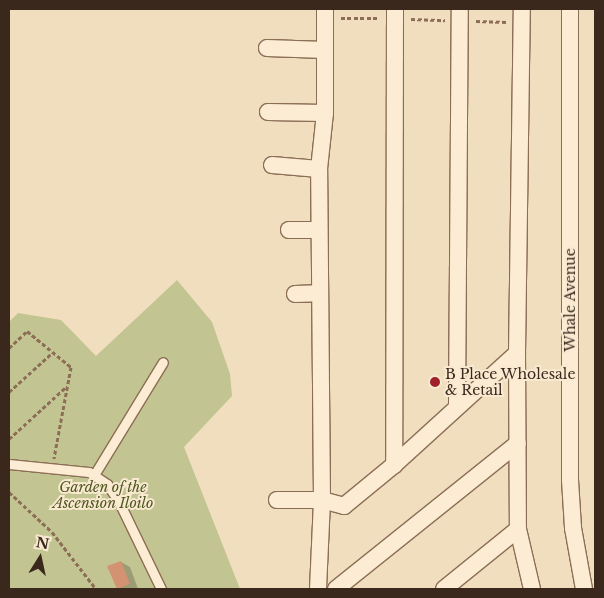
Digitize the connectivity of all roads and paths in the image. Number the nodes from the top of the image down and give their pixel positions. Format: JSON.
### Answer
{"nodes":[{"id":1,"x":570,"y":9,"type":"edge"},
{"id":2,"x":325,"y":13,"type":"edge"},
{"id":3,"x":395,"y":14,"type":"edge"},
{"id":4,"x":460,"y":15,"type":"edge"},
{"id":5,"x":522,"y":16,"type":"edge"},
{"id":6,"x":267,"y":48,"type":"dead end"},
{"id":7,"x":325,"y":50,"type":"junction"},
{"id":8,"x":268,"y":112,"type":"dead end"},
{"id":9,"x":326,"y":113,"type":"junction"},
{"id":10,"x":272,"y":165,"type":"dead end"},
{"id":11,"x":319,"y":168,"type":"junction"},
{"id":12,"x":289,"y":230,"type":"dead end"},
{"id":13,"x":319,"y":230,"type":"junction"},
{"id":14,"x":318,"y":293,"type":"junction"},
{"id":15,"x":295,"y":294,"type":"dead end"},
{"id":16,"x":9,"y":348,"type":"edge"},
{"id":17,"x":53,"y":352,"type":"junction"},
{"id":18,"x":517,"y":353,"type":"junction"},
{"id":19,"x":163,"y":362,"type":"dead end"},
{"id":20,"x":67,"y":386,"type":"junction"},
{"id":21,"x":9,"y":392,"type":"edge"},
{"id":22,"x":457,"y":406,"type":"junction"},
{"id":23,"x":9,"y":439,"type":"edge"},
{"id":24,"x":518,"y":444,"type":"junction"},
{"id":25,"x":9,"y":464,"type":"edge"},
{"id":26,"x":394,"y":465,"type":"junction"},
{"id":27,"x":52,"y":468,"type":"junction"},
{"id":28,"x":94,"y":475,"type":"junction"},
{"id":29,"x":9,"y":492,"type":"edge"},
{"id":30,"x":277,"y":500,"type":"dead end"},
{"id":31,"x":322,"y":500,"type":"junction"},
{"id":32,"x":518,"y":529,"type":"junction"},
{"id":33,"x":96,"y":589,"type":"edge"},
{"id":34,"x":161,"y":589,"type":"edge"},
{"id":35,"x":318,"y":589,"type":"edge"},
{"id":36,"x":336,"y":589,"type":"edge"},
{"id":37,"x":444,"y":589,"type":"edge"},
{"id":38,"x":532,"y":589,"type":"edge"},
{"id":39,"x":584,"y":589,"type":"edge"}],
"edges":[{"from":1,"to":39,"type":"street","name":"Whale Avenue"},
{"from":2,"to":3,"type":"path"},
{"from":2,"to":7,"type":"street"},
{"from":3,"to":4,"type":"path"},
{"from":3,"to":26,"type":"street"},
{"from":4,"to":5,"type":"path"},
{"from":4,"to":22,"type":"street"},
{"from":5,"to":18,"type":"street"},
{"from":6,"to":7,"type":"street"},
{"from":7,"to":9,"type":"street"},
{"from":8,"to":9,"type":"street"},
{"from":9,"to":11,"type":"street"},
{"from":10,"to":11,"type":"street"},
{"from":11,"to":13,"type":"street"},
{"from":12,"to":13,"type":"street"},
{"from":13,"to":14,"type":"street"},
{"from":14,"to":15,"type":"street"},
{"from":14,"to":31,"type":"street"},
{"from":16,"to":17,"type":"path"},
{"from":17,"to":20,"type":"path"},
{"from":17,"to":21,"type":"path"},
{"from":18,"to":22,"type":"street"},
{"from":18,"to":24,"type":"street"},
{"from":19,"to":28,"type":"lane"},
{"from":20,"to":23,"type":"path"},
{"from":20,"to":27,"type":"path"},
{"from":22,"to":26,"type":"street"},
{"from":24,"to":32,"type":"street"},
{"from":24,"to":36,"type":"street"},
{"from":25,"to":27,"type":"lane"},
{"from":26,"to":31,"type":"street"},
{"from":27,"to":28,"type":"lane"},
{"from":28,"to":34,"type":"lane"},
{"from":29,"to":33,"type":"path"},
{"from":30,"to":31,"type":"street"},
{"from":31,"to":35,"type":"street"},
{"from":32,"to":37,"type":"street"},
{"from":32,"to":38,"type":"street"}]}
